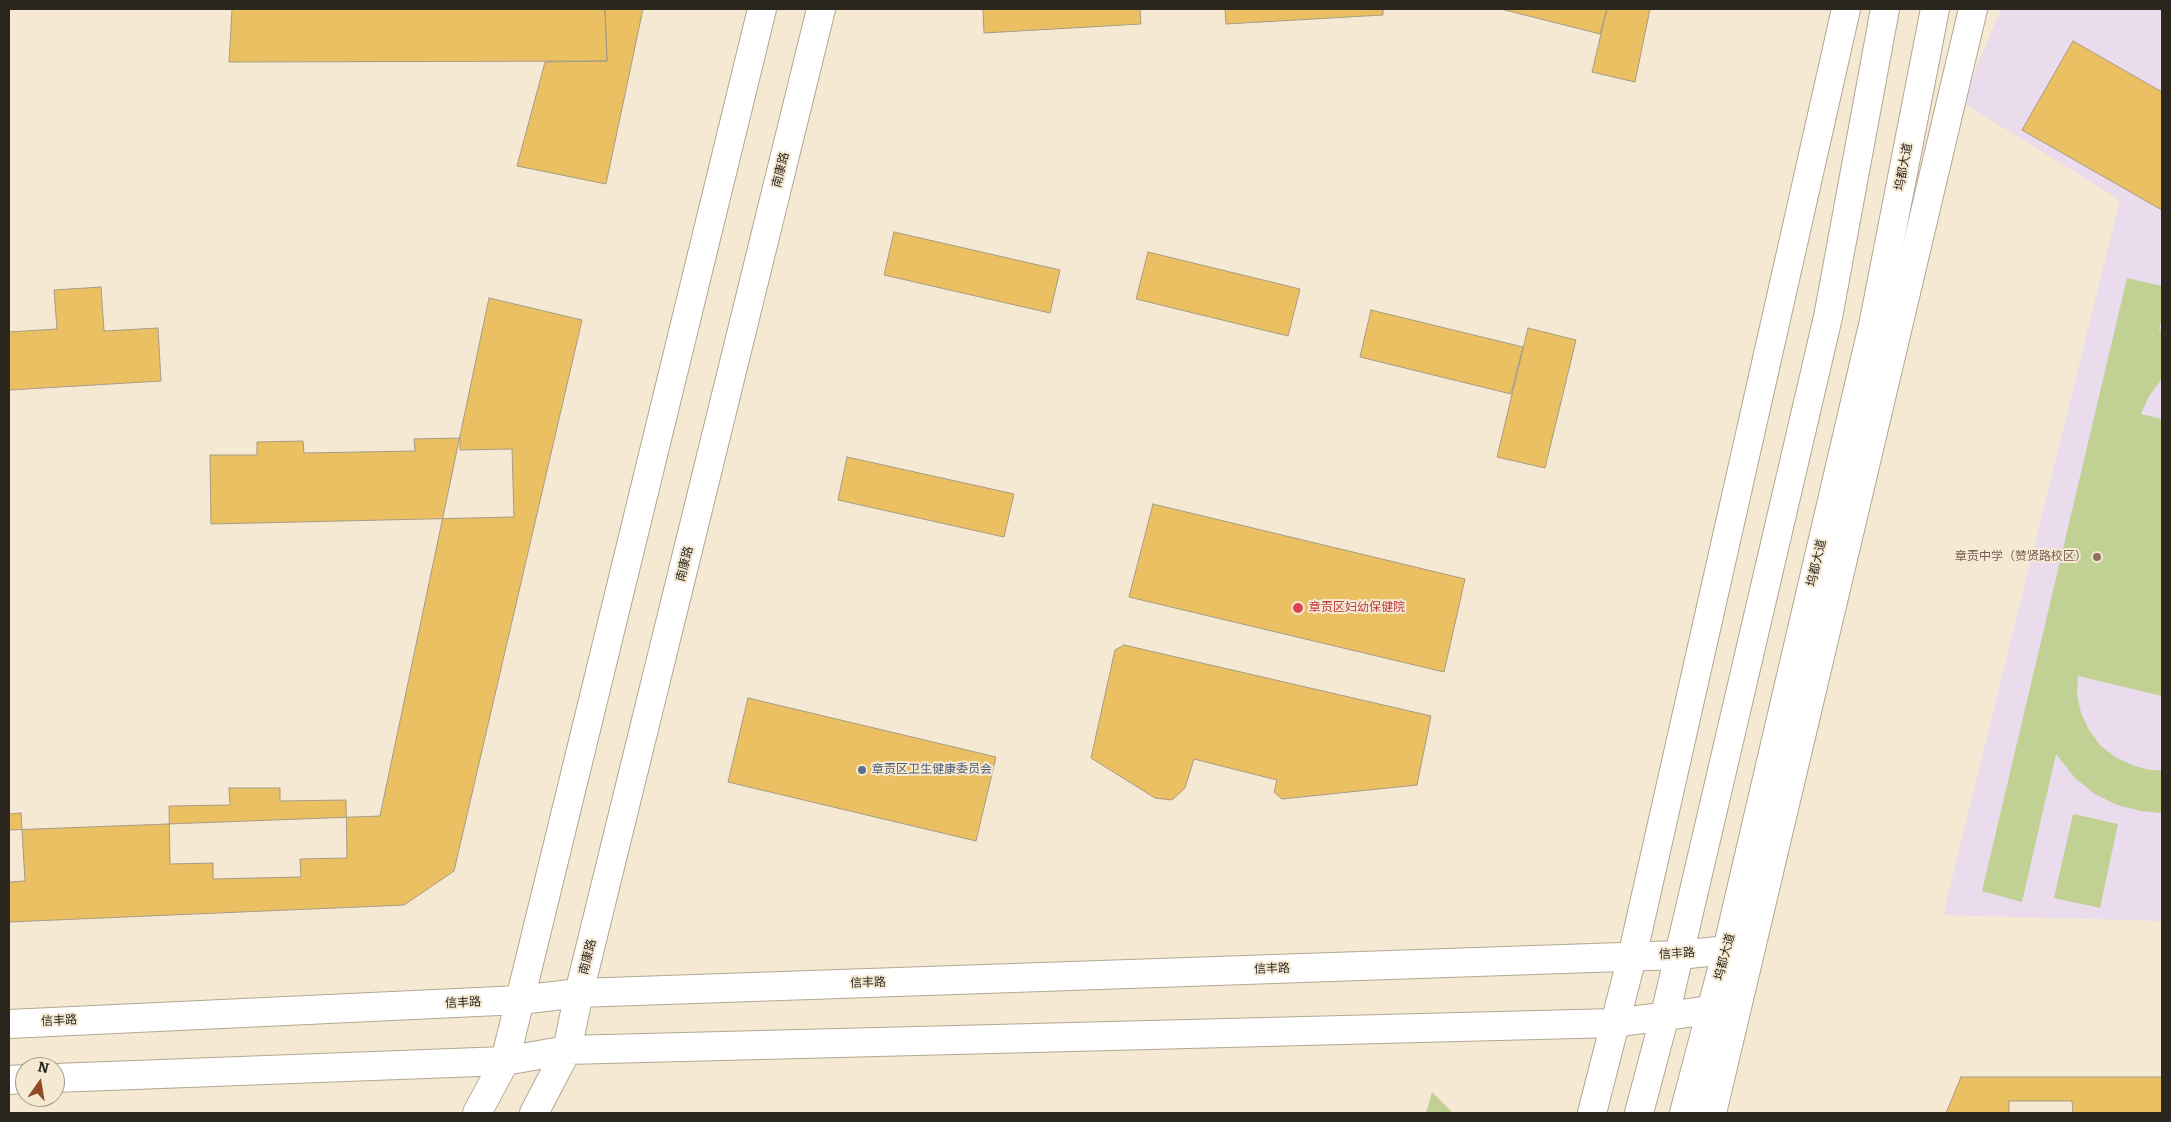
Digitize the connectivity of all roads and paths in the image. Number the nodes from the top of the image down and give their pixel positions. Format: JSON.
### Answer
{"nodes":[{"id":1,"x":762,"y":9,"type":"edge"},
{"id":2,"x":821,"y":9,"type":"edge"},
{"id":3,"x":1846,"y":9,"type":"edge"},
{"id":4,"x":1886,"y":9,"type":"edge"},
{"id":5,"x":1935,"y":9,"type":"edge"},
{"id":6,"x":1973,"y":9,"type":"edge"},
{"id":7,"x":1727,"y":950,"type":"junction"},
{"id":8,"x":1679,"y":955,"type":"junction"},
{"id":9,"x":1632,"y":957,"type":"junction"},
{"id":10,"x":579,"y":993,"type":"junction"},
{"id":11,"x":520,"y":1000,"type":"junction"},
{"id":12,"x":1710,"y":1010,"type":"junction"},
{"id":13,"x":1665,"y":1015,"type":"junction"},
{"id":14,"x":9,"y":1024,"type":"edge"},
{"id":15,"x":1615,"y":1024,"type":"junction"},
{"id":16,"x":567,"y":1050,"type":"junction"},
{"id":17,"x":505,"y":1061,"type":"junction"},
{"id":18,"x":65,"y":1078,"type":"edge"},
{"id":19,"x":478,"y":1113,"type":"edge"},
{"id":20,"x":534,"y":1113,"type":"edge"},
{"id":21,"x":1592,"y":1113,"type":"edge"},
{"id":22,"x":1639,"y":1113,"type":"edge"},
{"id":23,"x":1684,"y":1113,"type":"edge"},
{"id":24,"x":1712,"y":1113,"type":"edge"}],
"edges":[{"from":1,"to":11,"type":"main road"},
{"from":2,"to":10,"type":"main road","name":"南康路"},
{"from":3,"to":9,"type":"main road"},
{"from":4,"to":8,"type":"main road"},
{"from":5,"to":7,"type":"main road","name":"坞都大道"},
{"from":6,"to":24,"type":"main road"},
{"from":7,"to":8,"type":"main road","name":"信丰路"},
{"from":7,"to":12,"type":"main road","name":"坞都大道"},
{"from":8,"to":9,"type":"main road","name":"信丰路"},
{"from":8,"to":13,"type":"main road"},
{"from":9,"to":10,"type":"main road","name":"信丰路"},
{"from":9,"to":15,"type":"main road"},
{"from":10,"to":11,"type":"main road","name":"信丰路"},
{"from":10,"to":16,"type":"main road","name":"南康路"},
{"from":11,"to":14,"type":"main road","name":"信丰路"},
{"from":11,"to":17,"type":"main road"},
{"from":12,"to":13,"type":"main road"},
{"from":12,"to":23,"type":"main road","name":"坞都大道"},
{"from":13,"to":15,"type":"main road"},
{"from":13,"to":22,"type":"main road"},
{"from":15,"to":16,"type":"main road"},
{"from":15,"to":21,"type":"main road"},
{"from":16,"to":17,"type":"main road"},
{"from":16,"to":20,"type":"main road","name":"南康路"},
{"from":17,"to":18,"type":"main road"},
{"from":17,"to":19,"type":"main road"}]}
